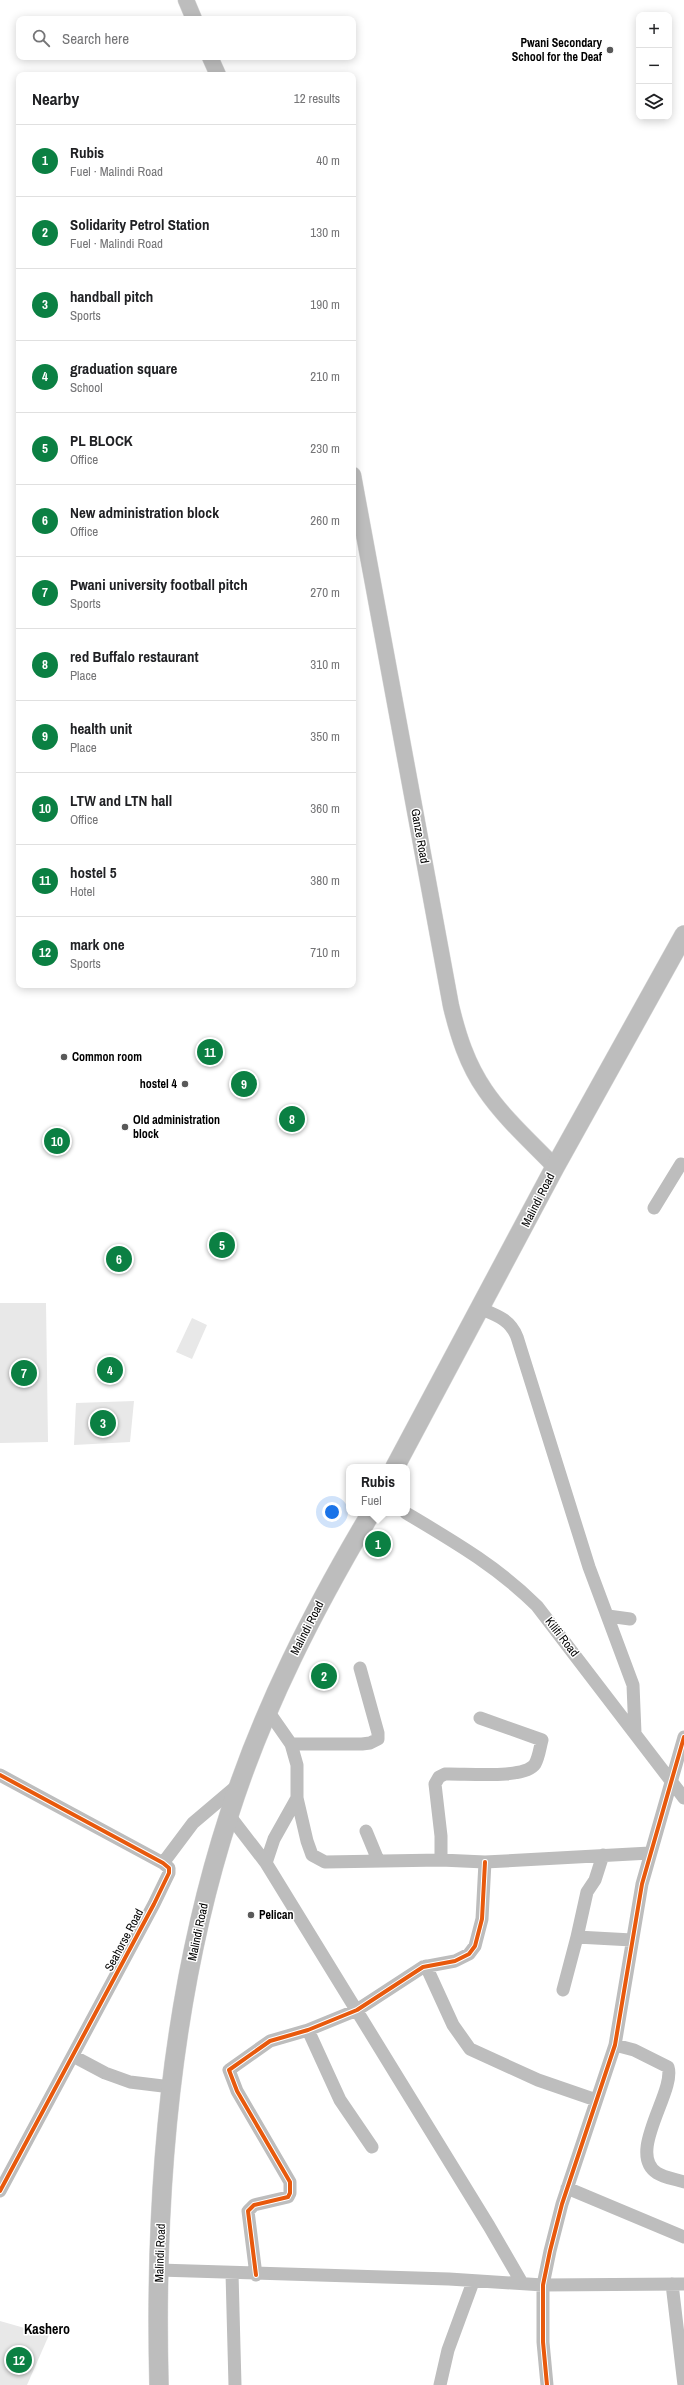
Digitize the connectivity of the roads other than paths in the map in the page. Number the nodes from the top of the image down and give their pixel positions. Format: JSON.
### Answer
{"nodes":[{"id":1,"x":186,"y":0,"type":"edge"},
{"id":2,"x":193,"y":16,"type":"edge"},
{"id":3,"x":211,"y":60,"type":"edge"},
{"id":4,"x":217,"y":72,"type":"edge"},
{"id":5,"x":356,"y":491,"type":"edge"},
{"id":6,"x":681,"y":946,"type":"edge"},
{"id":7,"x":684,"y":1165,"type":"edge"},
{"id":8,"x":555,"y":1167,"type":"junction"},
{"id":9,"x":654,"y":1208,"type":"dead end"},
{"id":10,"x":479,"y":1308,"type":"junction"},
{"id":11,"x":397,"y":1464,"type":"edge"},
{"id":12,"x":410,"y":1515,"type":"edge"},
{"id":13,"x":369,"y":1516,"type":"edge"},
{"id":14,"x":608,"y":1616,"type":"junction"},
{"id":15,"x":630,"y":1619,"type":"dead end"},
{"id":16,"x":360,"y":1668,"type":"dead end"},
{"id":17,"x":268,"y":1711,"type":"junction"},
{"id":18,"x":480,"y":1718,"type":"dead end"},
{"id":19,"x":635,"y":1733,"type":"junction"},
{"id":20,"x":684,"y":1737,"type":"edge"},
{"id":21,"x":291,"y":1744,"type":"junction"},
{"id":22,"x":0,"y":1774,"type":"edge"},
{"id":23,"x":671,"y":1780,"type":"junction"},
{"id":24,"x":239,"y":1784,"type":"junction"},
{"id":25,"x":297,"y":1798,"type":"junction"},
{"id":26,"x":684,"y":1798,"type":"edge"},
{"id":27,"x":229,"y":1815,"type":"junction"},
{"id":28,"x":366,"y":1831,"type":"dead end"},
{"id":29,"x":650,"y":1854,"type":"junction"},
{"id":30,"x":603,"y":1855,"type":"junction"},
{"id":31,"x":378,"y":1860,"type":"junction"},
{"id":32,"x":441,"y":1860,"type":"junction"},
{"id":33,"x":485,"y":1862,"type":"junction"},
{"id":34,"x":163,"y":1863,"type":"junction"},
{"id":35,"x":266,"y":1863,"type":"junction"},
{"id":36,"x":577,"y":1937,"type":"junction"},
{"id":37,"x":632,"y":1940,"type":"junction"},
{"id":38,"x":426,"y":1966,"type":"junction"},
{"id":39,"x":563,"y":1990,"type":"dead end"},
{"id":40,"x":357,"y":2010,"type":"junction"},
{"id":41,"x":308,"y":2030,"type":"junction"},
{"id":42,"x":615,"y":2045,"type":"junction"},
{"id":43,"x":73,"y":2056,"type":"junction"},
{"id":44,"x":171,"y":2087,"type":"junction"},
{"id":45,"x":596,"y":2100,"type":"junction"},
{"id":46,"x":372,"y":2147,"type":"dead end"},
{"id":47,"x":684,"y":2182,"type":"edge"},
{"id":48,"x":567,"y":2188,"type":"junction"},
{"id":49,"x":0,"y":2191,"type":"edge"},
{"id":50,"x":684,"y":2237,"type":"edge"},
{"id":51,"x":159,"y":2270,"type":"junction"},
{"id":52,"x":232,"y":2273,"type":"junction"},
{"id":53,"x":256,"y":2274,"type":"junction"},
{"id":54,"x":473,"y":2282,"type":"junction"},
{"id":55,"x":522,"y":2283,"type":"junction"},
{"id":56,"x":678,"y":2284,"type":"edge"},
{"id":57,"x":543,"y":2285,"type":"junction"},
{"id":58,"x":159,"y":2385,"type":"edge"},
{"id":59,"x":235,"y":2385,"type":"edge"},
{"id":60,"x":440,"y":2385,"type":"edge"},
{"id":61,"x":547,"y":2385,"type":"edge"},
{"id":62,"x":684,"y":2385,"type":"edge"}],
"edges":[{"from":1,"to":2,"type":"main road"},
{"from":3,"to":4,"type":"main road"},
{"from":5,"to":8,"type":"main road","name":"Ganze Road"},
{"from":6,"to":8,"type":"highway","name":"Malindi Road"},
{"from":7,"to":9,"type":"street"},
{"from":8,"to":10,"type":"highway","name":"Malindi Road"},
{"from":10,"to":11,"type":"highway","name":"Malindi Road"},
{"from":10,"to":14,"type":"street"},
{"from":12,"to":19,"type":"street","name":"Kilifi Road"},
{"from":13,"to":17,"type":"highway","name":"Malindi Road"},
{"from":14,"to":15,"type":"street"},
{"from":14,"to":19,"type":"street"},
{"from":16,"to":21,"type":"street"},
{"from":17,"to":21,"type":"street"},
{"from":17,"to":24,"type":"highway","name":"Malindi Road"},
{"from":18,"to":32,"type":"street"},
{"from":19,"to":23,"type":"street","name":"Kilifi Road"},
{"from":20,"to":23,"type":"street"},
{"from":21,"to":25,"type":"street"},
{"from":22,"to":34,"type":"street"},
{"from":23,"to":26,"type":"street","name":"Kilifi Road"},
{"from":23,"to":29,"type":"street"},
{"from":24,"to":27,"type":"highway","name":"Malindi Road"},
{"from":24,"to":34,"type":"street"},
{"from":25,"to":31,"type":"street"},
{"from":25,"to":35,"type":"street"},
{"from":27,"to":35,"type":"street"},
{"from":27,"to":44,"type":"highway","name":"Malindi Road"},
{"from":28,"to":31,"type":"street"},
{"from":29,"to":30,"type":"street"},
{"from":29,"to":37,"type":"street"},
{"from":30,"to":33,"type":"street"},
{"from":30,"to":36,"type":"street"},
{"from":31,"to":32,"type":"street"},
{"from":32,"to":33,"type":"street"},
{"from":33,"to":38,"type":"street"},
{"from":34,"to":43,"type":"street","name":"Seahorse Road"},
{"from":35,"to":40,"type":"street"},
{"from":36,"to":37,"type":"street"},
{"from":36,"to":39,"type":"street"},
{"from":37,"to":42,"type":"street"},
{"from":38,"to":40,"type":"street"},
{"from":38,"to":45,"type":"street"},
{"from":40,"to":41,"type":"street"},
{"from":40,"to":55,"type":"street"},
{"from":41,"to":46,"type":"street"},
{"from":41,"to":53,"type":"street"},
{"from":42,"to":45,"type":"street"},
{"from":42,"to":47,"type":"street"},
{"from":43,"to":44,"type":"street"},
{"from":43,"to":49,"type":"street","name":"Seahorse Road"},
{"from":44,"to":51,"type":"highway","name":"Malindi Road"},
{"from":45,"to":48,"type":"street"},
{"from":48,"to":50,"type":"street"},
{"from":48,"to":57,"type":"street"},
{"from":51,"to":52,"type":"street"},
{"from":51,"to":58,"type":"highway","name":"Malindi Road"},
{"from":52,"to":53,"type":"street"},
{"from":52,"to":59,"type":"street"},
{"from":53,"to":54,"type":"street"},
{"from":54,"to":55,"type":"street"},
{"from":54,"to":60,"type":"street"},
{"from":55,"to":57,"type":"street"},
{"from":56,"to":57,"type":"street"},
{"from":56,"to":62,"type":"street"},
{"from":57,"to":61,"type":"street"}]}
